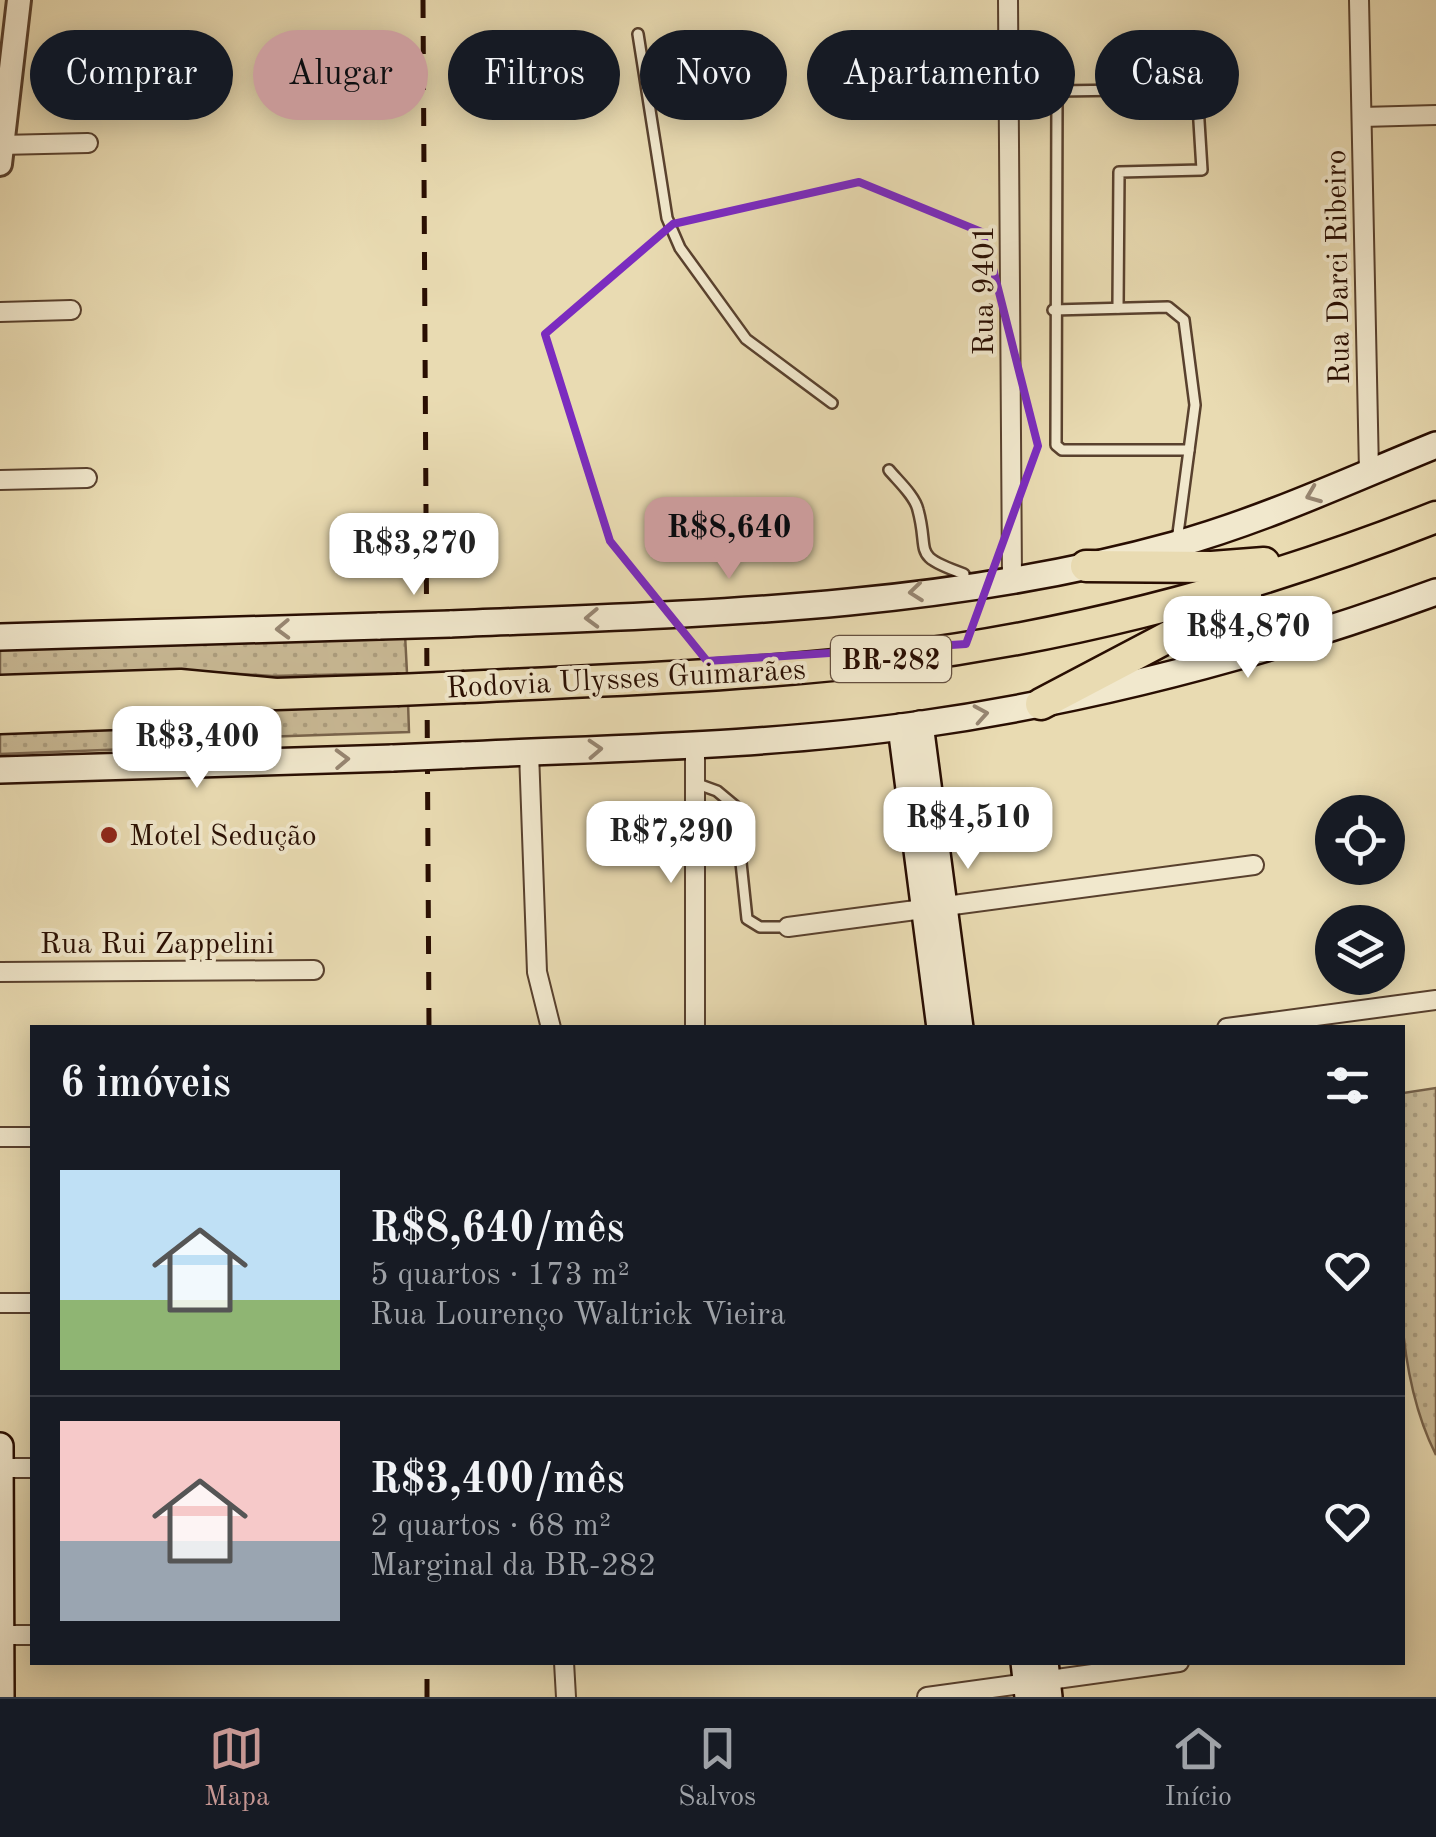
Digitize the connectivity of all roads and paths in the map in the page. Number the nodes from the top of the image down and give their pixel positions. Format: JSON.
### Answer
{"nodes":[{"id":1,"x":20,"y":0,"type":"edge"},
{"id":2,"x":1008,"y":0,"type":"edge"},
{"id":3,"x":1359,"y":0,"type":"edge"},
{"id":4,"x":638,"y":34,"type":"dead end"},
{"id":5,"x":1436,"y":115,"type":"edge"},
{"id":6,"x":1362,"y":117,"type":"junction"},
{"id":7,"x":88,"y":143,"type":"dead end"},
{"id":8,"x":1,"y":151,"type":"edge"},
{"id":9,"x":1118,"y":308,"type":"junction"},
{"id":10,"x":71,"y":310,"type":"dead end"},
{"id":11,"x":1053,"y":310,"type":"junction"},
{"id":12,"x":0,"y":312,"type":"edge"},
{"id":13,"x":832,"y":402,"type":"dead end"},
{"id":14,"x":1436,"y":445,"type":"edge"},
{"id":15,"x":1189,"y":450,"type":"junction"},
{"id":16,"x":890,"y":470,"type":"dead end"},
{"id":17,"x":1369,"y":472,"type":"junction"},
{"id":18,"x":87,"y":478,"type":"dead end"},
{"id":19,"x":0,"y":480,"type":"edge"},
{"id":20,"x":1436,"y":518,"type":"edge"},
{"id":21,"x":1380,"y":539,"type":"junction"},
{"id":22,"x":1177,"y":544,"type":"junction"},
{"id":23,"x":1306,"y":564,"type":"junction"},
{"id":24,"x":1086,"y":566,"type":"junction"},
{"id":25,"x":964,"y":574,"type":"dead end"},
{"id":26,"x":1012,"y":579,"type":"junction"},
{"id":27,"x":1436,"y":592,"type":"edge"},
{"id":28,"x":0,"y":637,"type":"edge"},
{"id":29,"x":0,"y":691,"type":"edge"},
{"id":30,"x":276,"y":694,"type":"junction"},
{"id":31,"x":1041,"y":704,"type":"junction"},
{"id":32,"x":0,"y":718,"type":"edge"},
{"id":33,"x":911,"y":726,"type":"junction"},
{"id":34,"x":695,"y":744,"type":"junction"},
{"id":35,"x":529,"y":752,"type":"junction"},
{"id":36,"x":0,"y":770,"type":"edge"},
{"id":37,"x":695,"y":783,"type":"junction"},
{"id":38,"x":1254,"y":865,"type":"dead end"},
{"id":39,"x":934,"y":907,"type":"junction"},
{"id":40,"x":788,"y":927,"type":"joint"},
{"id":41,"x":314,"y":970,"type":"dead end"},
{"id":42,"x":0,"y":972,"type":"edge"},
{"id":43,"x":1436,"y":1000,"type":"edge"},
{"id":44,"x":550,"y":1025,"type":"edge"},
{"id":45,"x":695,"y":1025,"type":"edge"},
{"id":46,"x":940,"y":1025,"type":"edge"},
{"id":47,"x":959,"y":1025,"type":"edge"},
{"id":48,"x":1248,"y":1025,"type":"edge"},
{"id":49,"x":0,"y":1137,"type":"edge"},
{"id":50,"x":30,"y":1137,"type":"edge"},
{"id":51,"x":0,"y":1303,"type":"edge"},
{"id":52,"x":30,"y":1303,"type":"edge"},
{"id":53,"x":0,"y":1446,"type":"edge"},
{"id":54,"x":0,"y":1468,"type":"edge"},
{"id":55,"x":30,"y":1468,"type":"edge"},
{"id":56,"x":0,"y":1635,"type":"edge"},
{"id":57,"x":30,"y":1636,"type":"edge"},
{"id":58,"x":564,"y":1665,"type":"edge"},
{"id":59,"x":1155,"y":1665,"type":"edge"},
{"id":60,"x":1037,"y":1680,"type":"edge"},
{"id":61,"x":1,"y":1697,"type":"edge"},
{"id":62,"x":566,"y":1697,"type":"edge"},
{"id":63,"x":927,"y":1697,"type":"edge"}],
"edges":[{"from":1,"to":8,"type":"street"},
{"from":2,"to":26,"type":"street","name":"Rua 9401"},
{"from":3,"to":6,"type":"street","name":"Rua Darci Ribeiro"},
{"from":4,"to":13,"type":"lane"},
{"from":5,"to":6,"type":"street"},
{"from":6,"to":17,"type":"street","name":"Rua Darci Ribeiro"},
{"from":7,"to":8,"type":"street"},
{"from":9,"to":11,"type":"lane"},
{"from":9,"to":11,"type":"lane"},
{"from":9,"to":15,"type":"lane"},
{"from":10,"to":12,"type":"street"},
{"from":11,"to":15,"type":"lane"},
{"from":14,"to":17,"type":"main road"},
{"from":15,"to":22,"type":"lane"},
{"from":16,"to":25,"type":"lane"},
{"from":17,"to":22,"type":"main road","one_way":true},
{"from":18,"to":19,"type":"street"},
{"from":20,"to":21,"type":"highway","name":"Rodovia Ulysses Guimarães","number":"BR-282"},
{"from":21,"to":23,"type":"highway","name":"Rodovia Ulysses Guimarães","number":"BR-282"},
{"from":21,"to":24,"type":"highway"},
{"from":22,"to":24,"type":"main road"},
{"from":23,"to":30,"type":"highway","name":"Rodovia Ulysses Guimarães","number":"BR-282","bridge":true},
{"from":23,"to":31,"type":"highway"},
{"from":24,"to":26,"type":"main road"},
{"from":26,"to":28,"type":"main road","one_way":true,"bridge":true},
{"from":27,"to":31,"type":"main road"},
{"from":29,"to":30,"type":"highway","name":"Rodovia Ulysses Guimarães","number":"BR-282"},
{"from":30,"to":32,"type":"highway","name":"Rodovia Ulysses Guimarães","number":"BR-282"},
{"from":33,"to":31,"type":"main road","one_way":true},
{"from":33,"to":34,"type":"main road"},
{"from":33,"to":39,"type":"main road"},
{"from":35,"to":34,"type":"main road","one_way":true},
{"from":34,"to":37,"type":"street"},
{"from":36,"to":35,"type":"main road","one_way":true,"bridge":true},
{"from":35,"to":44,"type":"street"},
{"from":37,"to":40,"type":"lane"},
{"from":37,"to":45,"type":"street"},
{"from":38,"to":39,"type":"street"},
{"from":39,"to":40,"type":"street"},
{"from":39,"to":46,"type":"main road"},
{"from":39,"to":47,"type":"main road"},
{"from":41,"to":42,"type":"street","name":"Rua Rui Zappelini"},
{"from":43,"to":48,"type":"street"},
{"from":49,"to":50,"type":"street"},
{"from":51,"to":52,"type":"street"},
{"from":53,"to":54,"type":"main road"},
{"from":54,"to":55,"type":"street"},
{"from":54,"to":56,"type":"main road"},
{"from":56,"to":57,"type":"street"},
{"from":56,"to":61,"type":"main road"},
{"from":58,"to":62,"type":"street"},
{"from":59,"to":60,"type":"street"},
{"from":60,"to":63,"type":"street"}]}
